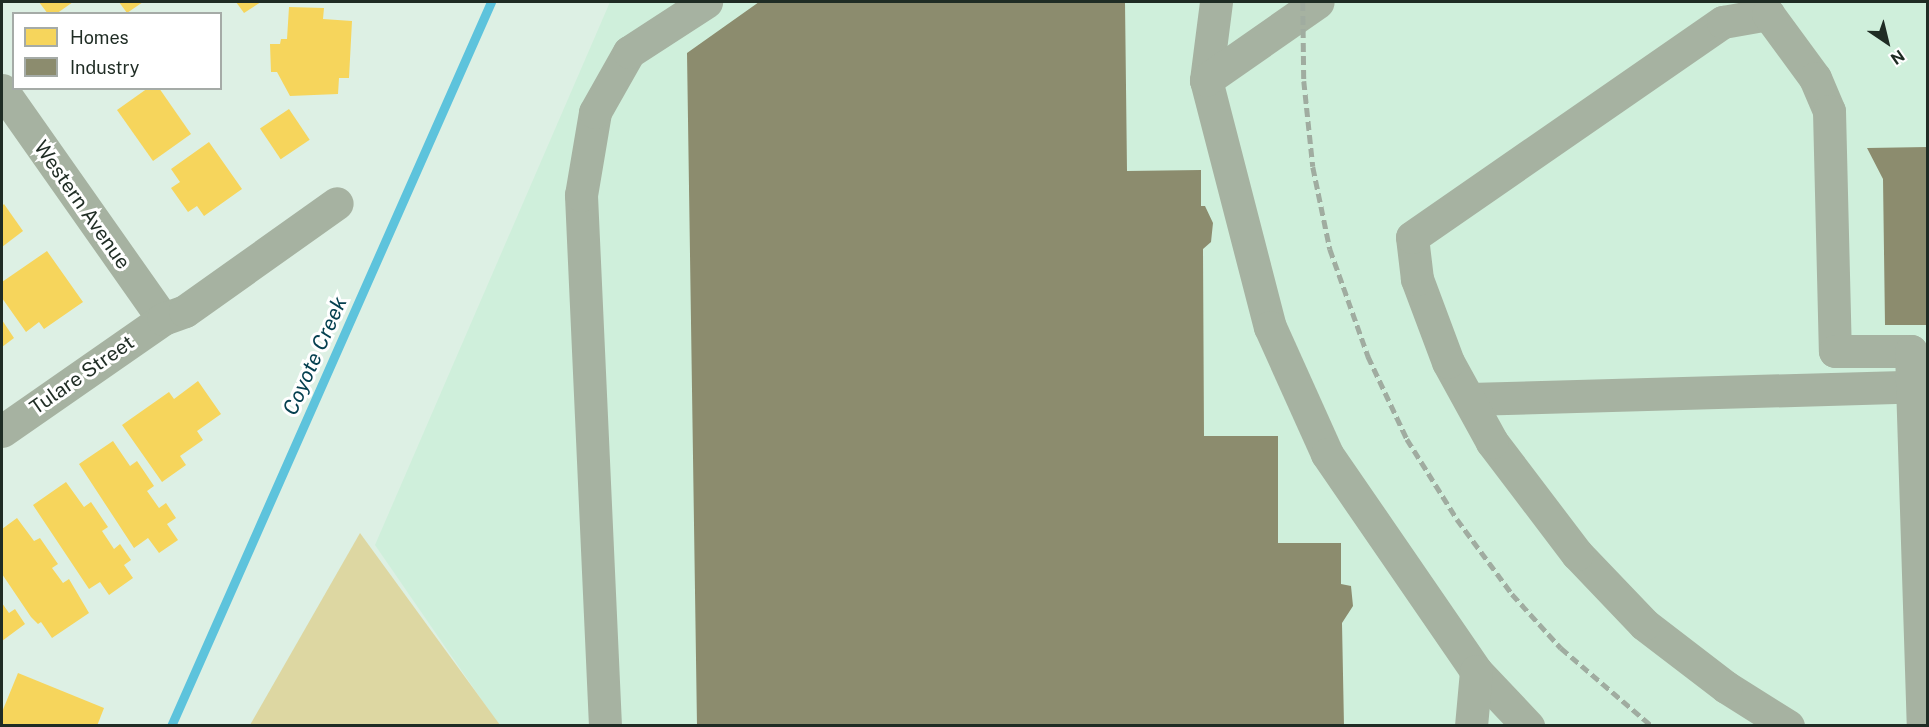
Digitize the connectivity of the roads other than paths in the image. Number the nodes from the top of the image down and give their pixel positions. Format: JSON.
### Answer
{"nodes":[{"id":1,"x":705,"y":2,"type":"edge"},
{"id":2,"x":1216,"y":2,"type":"edge"},
{"id":3,"x":1318,"y":2,"type":"edge"},
{"id":4,"x":1764,"y":8,"type":"edge"},
{"id":5,"x":1206,"y":80,"type":"junction"},
{"id":6,"x":2,"y":90,"type":"edge"},
{"id":7,"x":337,"y":203,"type":"dead end"},
{"id":8,"x":164,"y":319,"type":"junction"},
{"id":9,"x":1912,"y":387,"type":"junction"},
{"id":10,"x":1468,"y":399,"type":"junction"},
{"id":11,"x":2,"y":431,"type":"edge"},
{"id":12,"x":1476,"y":671,"type":"junction"},
{"id":13,"x":605,"y":726,"type":"edge"},
{"id":14,"x":1471,"y":726,"type":"edge"},
{"id":15,"x":1528,"y":726,"type":"edge"},
{"id":16,"x":1788,"y":726,"type":"edge"},
{"id":17,"x":1923,"y":726,"type":"edge"}],
"edges":[{"from":1,"to":13,"type":"street"},
{"from":2,"to":5,"type":"street"},
{"from":3,"to":5,"type":"street"},
{"from":4,"to":9,"type":"street"},
{"from":4,"to":10,"type":"street"},
{"from":5,"to":12,"type":"street"},
{"from":6,"to":8,"type":"street","name":"Western Avenue"},
{"from":7,"to":8,"type":"street","name":"Tulare Street"},
{"from":8,"to":11,"type":"street","name":"Tulare Street"},
{"from":9,"to":10,"type":"street"},
{"from":9,"to":17,"type":"street"},
{"from":10,"to":16,"type":"street"},
{"from":12,"to":14,"type":"street"},
{"from":12,"to":15,"type":"street"}]}
